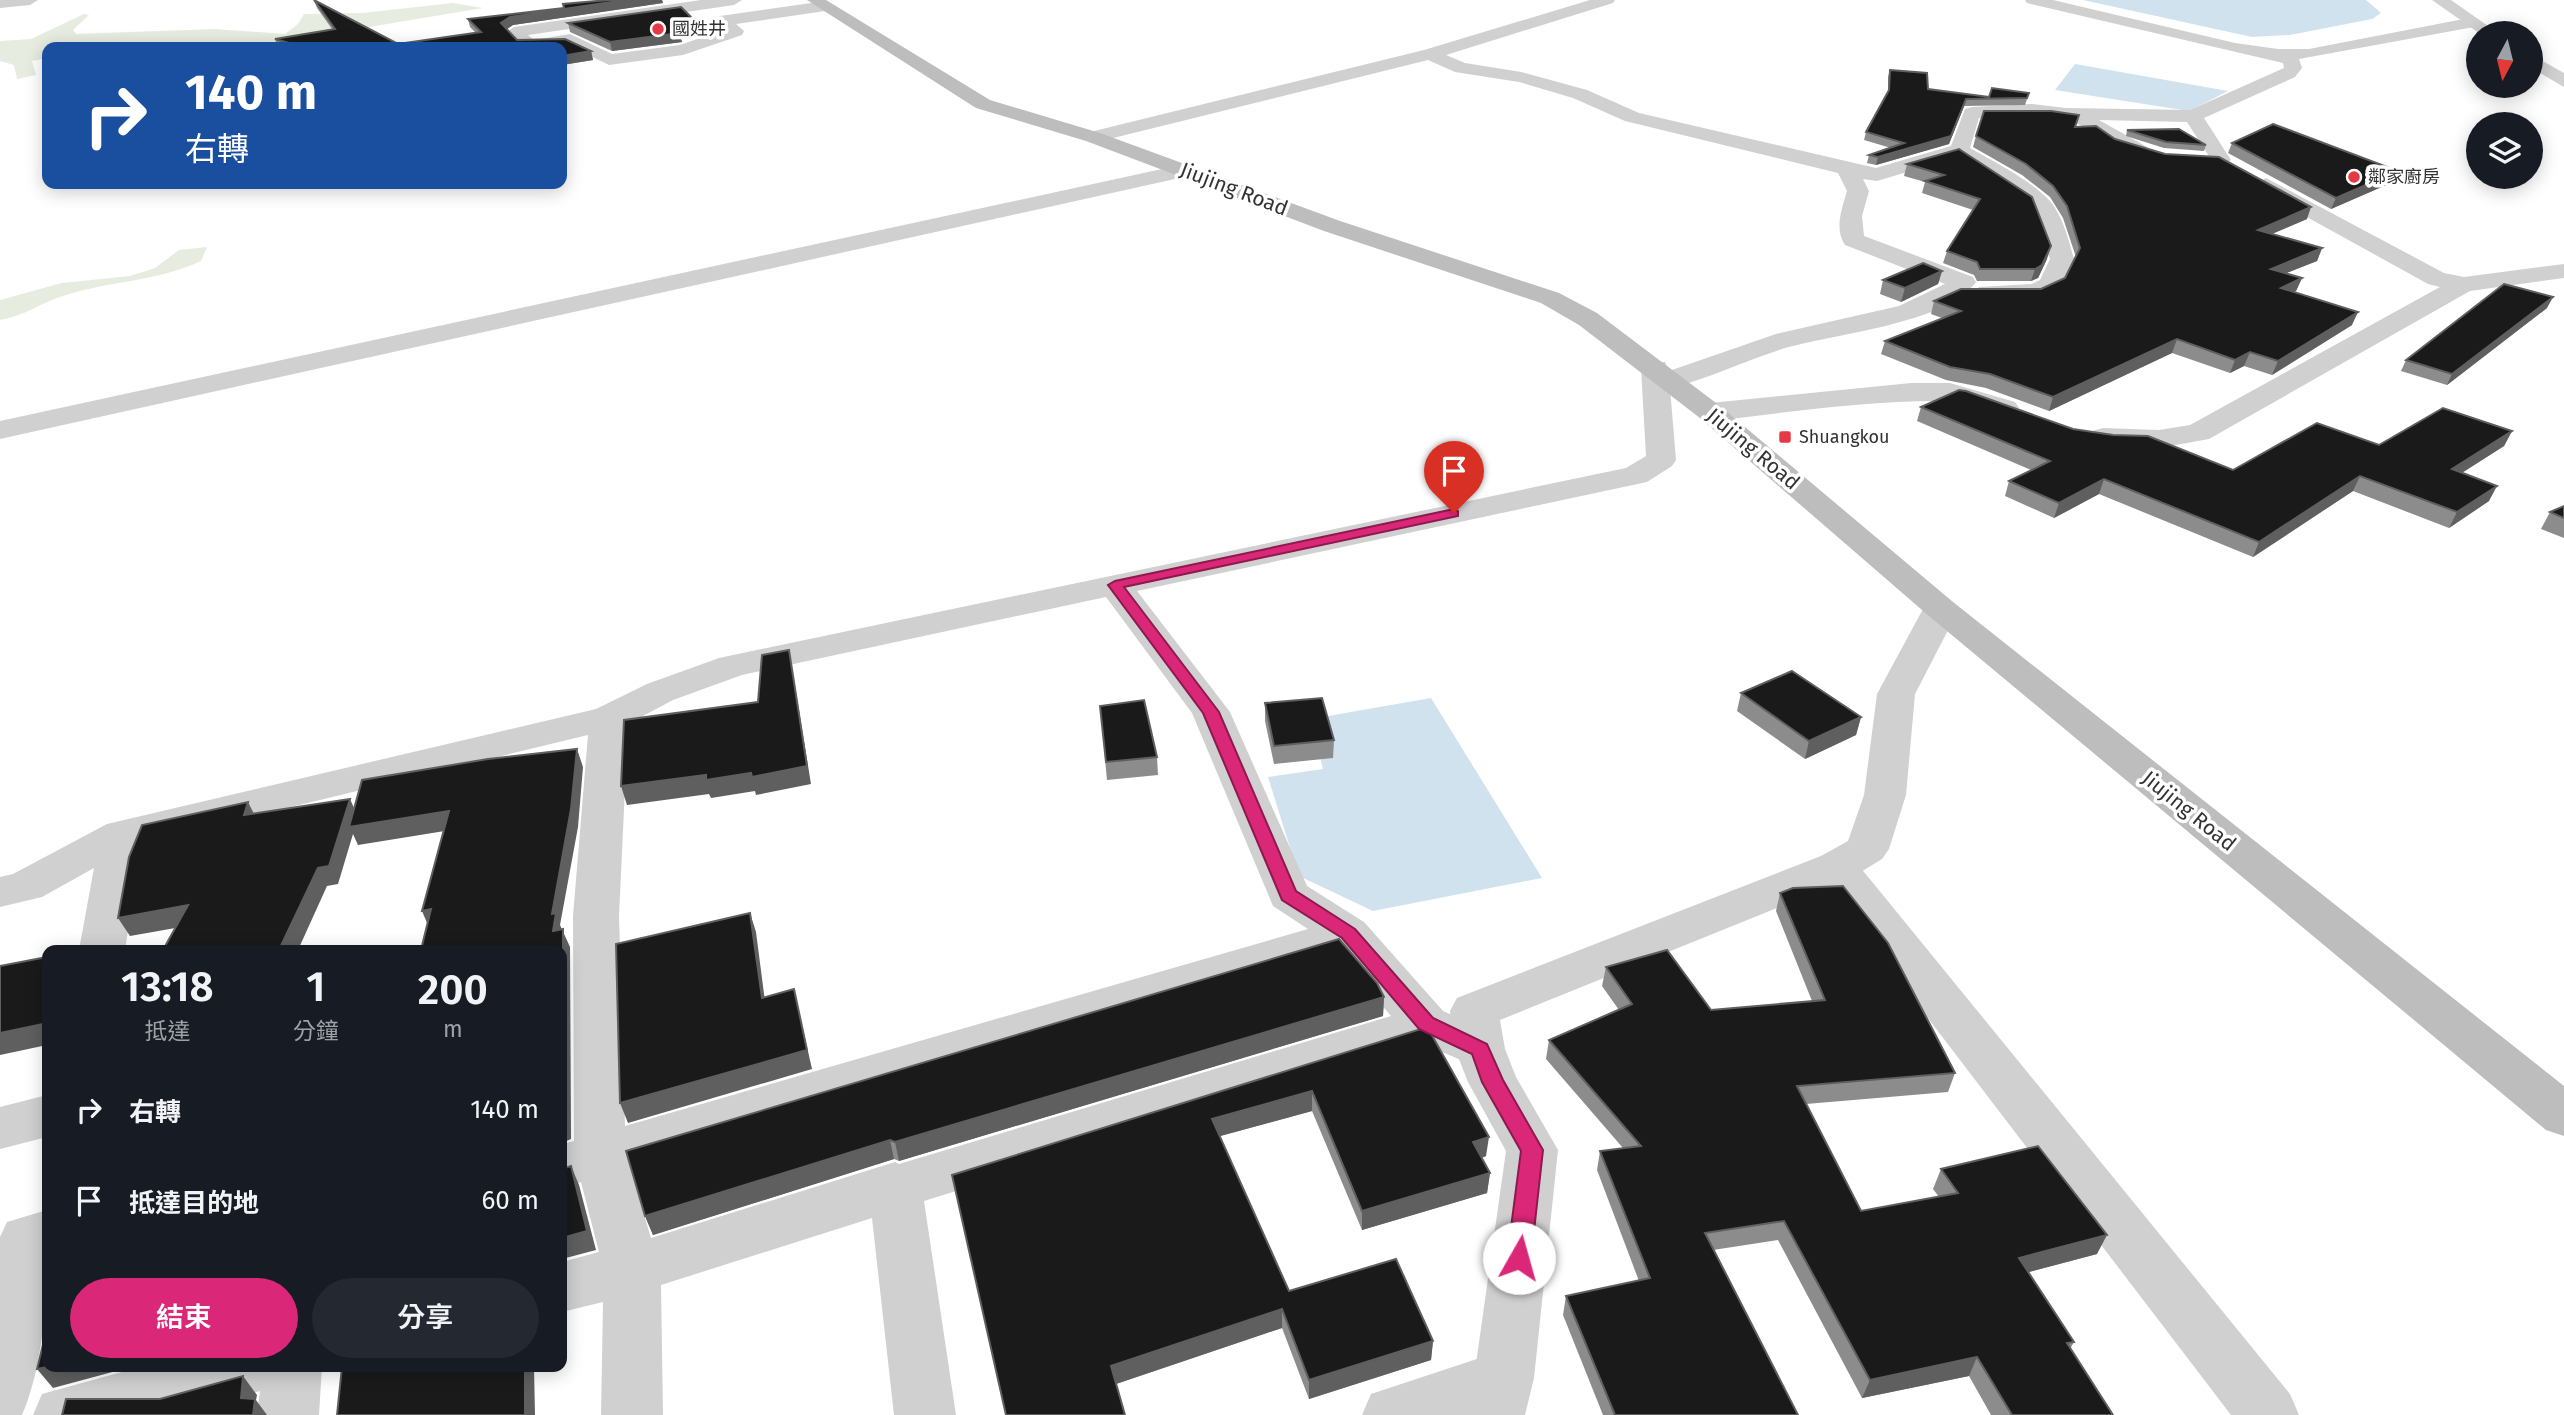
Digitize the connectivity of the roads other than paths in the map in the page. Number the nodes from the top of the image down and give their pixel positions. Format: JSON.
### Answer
{"nodes":[{"id":1,"x":21,"y":0,"type":"edge"},
{"id":2,"x":30,"y":0,"type":"edge"},
{"id":3,"x":734,"y":0,"type":"edge"},
{"id":4,"x":1606,"y":0,"type":"edge"},
{"id":5,"x":2033,"y":0,"type":"edge"},
{"id":6,"x":2440,"y":0,"type":"edge"},
{"id":7,"x":0,"y":3,"type":"edge"},
{"id":8,"x":820,"y":3,"type":"edge"},
{"id":9,"x":2472,"y":21,"type":"edge"},
{"id":10,"x":2466,"y":23,"type":"edge"},
{"id":11,"x":525,"y":42,"type":"edge"},
{"id":12,"x":553,"y":42,"type":"edge"},
{"id":13,"x":1430,"y":54,"type":"junction"},
{"id":14,"x":2278,"y":54,"type":"junction"},
{"id":15,"x":2543,"y":67,"type":"edge"},
{"id":16,"x":2564,"y":81,"type":"edge"},
{"id":17,"x":2067,"y":113,"type":"junction"},
{"id":18,"x":2193,"y":116,"type":"junction"},
{"id":19,"x":1093,"y":137,"type":"junction"},
{"id":20,"x":1959,"y":150,"type":"junction"},
{"id":21,"x":2162,"y":157,"type":"edge"},
{"id":22,"x":2197,"y":159,"type":"edge"},
{"id":23,"x":2221,"y":160,"type":"junction"},
{"id":24,"x":1847,"y":169,"type":"junction"},
{"id":25,"x":1185,"y":170,"type":"junction"},
{"id":26,"x":2564,"y":271,"type":"edge"},
{"id":27,"x":2463,"y":284,"type":"junction"},
{"id":28,"x":1953,"y":291,"type":"junction"},
{"id":29,"x":1663,"y":374,"type":"junction"},
{"id":30,"x":1710,"y":412,"type":"junction"},
{"id":31,"x":2025,"y":416,"type":"edge"},
{"id":32,"x":0,"y":430,"type":"edge"},
{"id":33,"x":2074,"y":432,"type":"edge"},
{"id":34,"x":1115,"y":585,"type":"junction"},
{"id":35,"x":1941,"y":610,"type":"junction"},
{"id":36,"x":609,"y":718,"type":"junction"},
{"id":37,"x":122,"y":834,"type":"junction"},
{"id":38,"x":1836,"y":867,"type":"junction"},
{"id":39,"x":0,"y":892,"type":"edge"},
{"id":40,"x":1348,"y":933,"type":"junction"},
{"id":41,"x":103,"y":945,"type":"edge"},
{"id":42,"x":1426,"y":1024,"type":"junction"},
{"id":43,"x":1480,"y":1049,"type":"junction"},
{"id":44,"x":2564,"y":1115,"type":"edge"},
{"id":45,"x":42,"y":1117,"type":"edge"},
{"id":46,"x":0,"y":1128,"type":"edge"},
{"id":47,"x":581,"y":1161,"type":"edge"},
{"id":48,"x":895,"y":1185,"type":"junction"},
{"id":49,"x":42,"y":1235,"type":"edge"},
{"id":50,"x":632,"y":1269,"type":"junction"},
{"id":51,"x":567,"y":1286,"type":"edge"},
{"id":52,"x":232,"y":1372,"type":"edge"},
{"id":53,"x":292,"y":1372,"type":"edge"},
{"id":54,"x":0,"y":1395,"type":"edge"},
{"id":55,"x":1499,"y":1397,"type":"edge"},
{"id":56,"x":64,"y":1415,"type":"edge"},
{"id":57,"x":288,"y":1415,"type":"edge"},
{"id":58,"x":632,"y":1415,"type":"edge"},
{"id":59,"x":925,"y":1415,"type":"edge"},
{"id":60,"x":1392,"y":1415,"type":"edge"},
{"id":61,"x":2268,"y":1415,"type":"edge"}],
"edges":[{"from":1,"to":2,"type":"street"},
{"from":1,"to":7,"type":"street"},
{"from":3,"to":11,"type":"street"},
{"from":4,"to":13,"type":"street"},
{"from":5,"to":14,"type":"street"},
{"from":6,"to":9,"type":"street"},
{"from":8,"to":12,"type":"street"},
{"from":8,"to":19,"type":"main road","name":"Jiujing Road"},
{"from":10,"to":14,"type":"street"},
{"from":13,"to":19,"type":"street"},
{"from":13,"to":24,"type":"street"},
{"from":14,"to":18,"type":"street"},
{"from":15,"to":16,"type":"street"},
{"from":17,"to":18,"type":"street"},
{"from":17,"to":20,"type":"street"},
{"from":17,"to":21,"type":"street"},
{"from":18,"to":23,"type":"street"},
{"from":19,"to":25,"type":"main road","name":"Jiujing Road"},
{"from":20,"to":24,"type":"street"},
{"from":20,"to":28,"type":"street"},
{"from":22,"to":23,"type":"street"},
{"from":23,"to":27,"type":"street"},
{"from":24,"to":28,"type":"street"},
{"from":25,"to":29,"type":"main road","name":"Jiujing Road"},
{"from":25,"to":32,"type":"street"},
{"from":26,"to":27,"type":"street"},
{"from":27,"to":33,"type":"street"},
{"from":28,"to":29,"type":"street"},
{"from":29,"to":30,"type":"main road","name":"Jiujing Road"},
{"from":29,"to":34,"type":"street"},
{"from":30,"to":31,"type":"street"},
{"from":30,"to":35,"type":"main road","name":"Jiujing Road"},
{"from":34,"to":36,"type":"street"},
{"from":34,"to":40,"type":"street"},
{"from":35,"to":38,"type":"street"},
{"from":35,"to":44,"type":"main road","name":"Jiujing Road"},
{"from":36,"to":37,"type":"street"},
{"from":36,"to":47,"type":"street"},
{"from":37,"to":39,"type":"street"},
{"from":37,"to":41,"type":"street"},
{"from":38,"to":43,"type":"street"},
{"from":38,"to":61,"type":"street"},
{"from":40,"to":42,"type":"street"},
{"from":40,"to":47,"type":"street"},
{"from":42,"to":43,"type":"street"},
{"from":42,"to":48,"type":"street"},
{"from":43,"to":55,"type":"street"},
{"from":45,"to":46,"type":"street"},
{"from":47,"to":50,"type":"street"},
{"from":48,"to":50,"type":"street"},
{"from":48,"to":59,"type":"street"},
{"from":49,"to":54,"type":"street"},
{"from":50,"to":51,"type":"street"},
{"from":50,"to":58,"type":"street"},
{"from":52,"to":56,"type":"street"},
{"from":53,"to":57,"type":"street"},
{"from":55,"to":60,"type":"street"}]}
